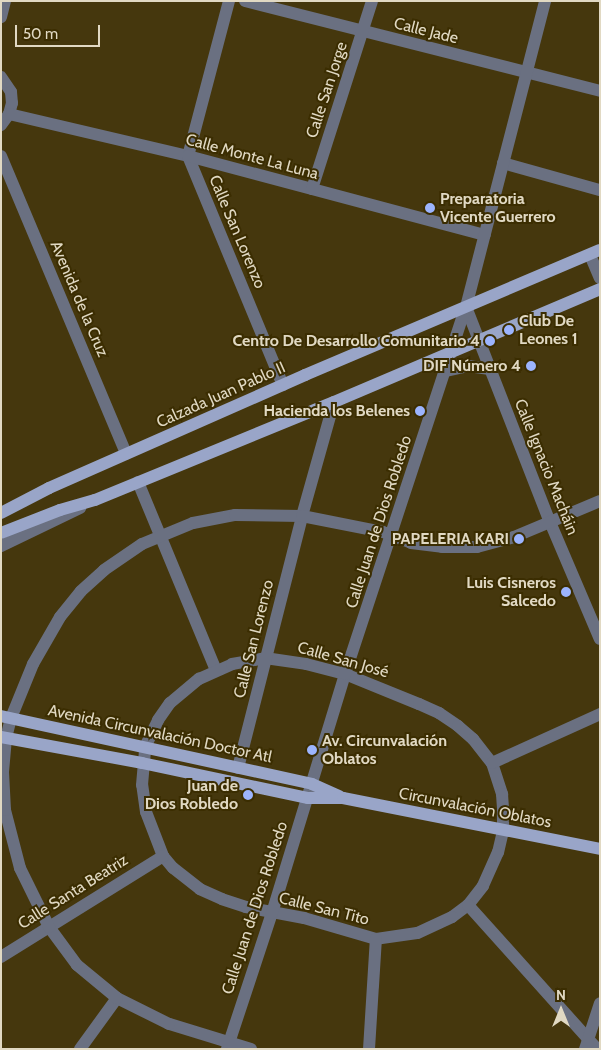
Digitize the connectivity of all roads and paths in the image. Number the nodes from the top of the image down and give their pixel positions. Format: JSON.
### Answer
{"nodes":[{"id":1,"x":5,"y":1,"type":"edge"},
{"id":2,"x":229,"y":1,"type":"edge"},
{"id":3,"x":245,"y":1,"type":"edge"},
{"id":4,"x":372,"y":1,"type":"edge"},
{"id":5,"x":545,"y":1,"type":"edge"},
{"id":6,"x":1,"y":17,"type":"edge"},
{"id":7,"x":363,"y":31,"type":"junction"},
{"id":8,"x":526,"y":73,"type":"junction"},
{"id":9,"x":1,"y":77,"type":"edge"},
{"id":10,"x":600,"y":91,"type":"edge"},
{"id":11,"x":9,"y":114,"type":"junction"},
{"id":12,"x":1,"y":125,"type":"edge"},
{"id":13,"x":1,"y":156,"type":"edge"},
{"id":14,"x":188,"y":156,"type":"junction"},
{"id":15,"x":503,"y":164,"type":"junction"},
{"id":16,"x":312,"y":189,"type":"junction"},
{"id":17,"x":600,"y":190,"type":"edge"},
{"id":18,"x":485,"y":235,"type":"junction"},
{"id":19,"x":595,"y":252,"type":"edge"},
{"id":20,"x":600,"y":278,"type":"edge"},
{"id":21,"x":600,"y":289,"type":"edge"},
{"id":22,"x":466,"y":307,"type":"junction"},
{"id":23,"x":479,"y":340,"type":"junction"},
{"id":24,"x":452,"y":351,"type":"junction"},
{"id":25,"x":490,"y":370,"type":"junction"},
{"id":26,"x":446,"y":371,"type":"junction"},
{"id":27,"x":283,"y":385,"type":"junction"},
{"id":28,"x":334,"y":402,"type":"junction"},
{"id":29,"x":126,"y":454,"type":"junction"},
{"id":30,"x":138,"y":482,"type":"junction"},
{"id":31,"x":49,"y":488,"type":"junction"},
{"id":32,"x":95,"y":500,"type":"junction"},
{"id":33,"x":600,"y":501,"type":"edge"},
{"id":34,"x":1,"y":506,"type":"edge"},
{"id":35,"x":1,"y":513,"type":"edge"},
{"id":36,"x":302,"y":516,"type":"junction"},
{"id":37,"x":550,"y":522,"type":"junction"},
{"id":38,"x":1,"y":533,"type":"edge"},
{"id":39,"x":162,"y":534,"type":"junction"},
{"id":40,"x":392,"y":535,"type":"junction"},
{"id":41,"x":1,"y":546,"type":"edge"},
{"id":42,"x":600,"y":639,"type":"edge"},
{"id":43,"x":266,"y":658,"type":"junction"},
{"id":44,"x":216,"y":670,"type":"junction"},
{"id":45,"x":345,"y":674,"type":"junction"},
{"id":46,"x":600,"y":714,"type":"edge"},
{"id":47,"x":6,"y":717,"type":"edge"},
{"id":48,"x":3,"y":738,"type":"edge"},
{"id":49,"x":146,"y":747,"type":"junction"},
{"id":50,"x":142,"y":763,"type":"junction"},
{"id":51,"x":492,"y":763,"type":"junction"},
{"id":52,"x":238,"y":768,"type":"junction"},
{"id":53,"x":312,"y":784,"type":"junction"},
{"id":54,"x":308,"y":798,"type":"junction"},
{"id":55,"x":343,"y":798,"type":"junction"},
{"id":56,"x":3,"y":811,"type":"edge"},
{"id":57,"x":503,"y":830,"type":"junction"},
{"id":58,"x":600,"y":849,"type":"edge"},
{"id":59,"x":163,"y":856,"type":"junction"},
{"id":60,"x":468,"y":905,"type":"junction"},
{"id":61,"x":272,"y":912,"type":"junction"},
{"id":62,"x":48,"y":927,"type":"junction"},
{"id":63,"x":376,"y":939,"type":"junction"},
{"id":64,"x":1,"y":957,"type":"edge"},
{"id":65,"x":117,"y":998,"type":"junction"},
{"id":66,"x":600,"y":1003,"type":"edge"},
{"id":67,"x":228,"y":1045,"type":"edge"},
{"id":68,"x":590,"y":1045,"type":"edge"},
{"id":69,"x":80,"y":1049,"type":"edge"},
{"id":70,"x":251,"y":1049,"type":"edge"},
{"id":71,"x":369,"y":1049,"type":"edge"}],
"edges":[{"from":1,"to":6,"type":"street"},
{"from":2,"to":14,"type":"street"},
{"from":3,"to":7,"type":"street","name":"Calle Jade"},
{"from":4,"to":7,"type":"street","name":"Calle San Jorge"},
{"from":5,"to":8,"type":"street","name":"Calle Juan de Dios Robledo"},
{"from":7,"to":8,"type":"street","name":"Calle Jade"},
{"from":7,"to":16,"type":"street","name":"Calle San Jorge"},
{"from":8,"to":10,"type":"street","name":"Calle Jade"},
{"from":8,"to":15,"type":"street","name":"Calle Juan de Dios Robledo"},
{"from":9,"to":11,"type":"street"},
{"from":11,"to":12,"type":"street"},
{"from":11,"to":14,"type":"street","name":"Calle Monte La Luna"},
{"from":13,"to":29,"type":"street","name":"Avenida de la Cruz"},
{"from":14,"to":16,"type":"street","name":"Calle Monte La Luna"},
{"from":14,"to":27,"type":"street","name":"Calle San Lorenzo"},
{"from":15,"to":17,"type":"street"},
{"from":15,"to":18,"type":"street","name":"Calle Juan de Dios Robledo"},
{"from":16,"to":18,"type":"street","name":"Calle Monte La Luna"},
{"from":18,"to":22,"type":"street","name":"Calle Juan de Dios Robledo"},
{"from":19,"to":20,"type":"street"},
{"from":19,"to":22,"type":"main road","name":"Calzada Juan Pablo II"},
{"from":21,"to":23,"type":"main road"},
{"from":22,"to":23,"type":"street","name":"Calle Ignacio Macháin"},
{"from":22,"to":24,"type":"street","name":"Calle Juan de Dios Robledo"},
{"from":22,"to":27,"type":"main road","name":"Calzada Juan Pablo II"},
{"from":23,"to":24,"type":"main road"},
{"from":23,"to":25,"type":"street","name":"Calle Ignacio Macháin"},
{"from":24,"to":26,"type":"street","name":"Calle Juan de Dios Robledo"},
{"from":24,"to":28,"type":"main road"},
{"from":25,"to":26,"type":"street"},
{"from":25,"to":37,"type":"street","name":"Calle Ignacio Macháin"},
{"from":26,"to":40,"type":"street","name":"Calle Juan de Dios Robledo"},
{"from":27,"to":29,"type":"main road","name":"Calzada Juan Pablo II"},
{"from":28,"to":30,"type":"main road"},
{"from":28,"to":36,"type":"street","name":"Calle San Lorenzo"},
{"from":29,"to":31,"type":"main road","name":"Calzada Juan Pablo II"},
{"from":30,"to":32,"type":"main road"},
{"from":30,"to":39,"type":"street"},
{"from":31,"to":34,"type":"street","name":"Calzada Juan Pablo II"},
{"from":31,"to":35,"type":"main road","name":"Calzada Juan Pablo II"},
{"from":32,"to":38,"type":"main road"},
{"from":32,"to":41,"type":"street"},
{"from":33,"to":37,"type":"street"},
{"from":36,"to":39,"type":"street"},
{"from":36,"to":40,"type":"street"},
{"from":36,"to":43,"type":"street","name":"Calle San Lorenzo"},
{"from":37,"to":40,"type":"street"},
{"from":37,"to":42,"type":"street","name":"Calle Ignacio Macháin"},
{"from":39,"to":44,"type":"street"},
{"from":39,"to":47,"type":"street"},
{"from":40,"to":45,"type":"street","name":"Calle Juan de Dios Robledo"},
{"from":43,"to":44,"type":"street","name":"Calle San José"},
{"from":43,"to":45,"type":"street","name":"Calle San José"},
{"from":43,"to":52,"type":"street","name":"Calle San Lorenzo"},
{"from":44,"to":49,"type":"street","name":"Calle San José"},
{"from":45,"to":51,"type":"street","name":"Calle San José"},
{"from":45,"to":53,"type":"street","name":"Calle Juan de Dios Robledo"},
{"from":46,"to":51,"type":"street"},
{"from":47,"to":48,"type":"street"},
{"from":47,"to":49,"type":"main road","name":"Avenida Circunvalación Doctor Atl"},
{"from":48,"to":50,"type":"main road","name":"Avenida Circunvalación Doctor Atl"},
{"from":48,"to":56,"type":"street"},
{"from":49,"to":50,"type":"street","name":"Calle San José"},
{"from":49,"to":52,"type":"main road","name":"Avenida Circunvalación Doctor Atl"},
{"from":50,"to":54,"type":"main road","name":"Avenida Circunvalación Doctor Atl"},
{"from":50,"to":59,"type":"street","name":"Calle San Tito"},
{"from":51,"to":57,"type":"street","name":"Calle San José"},
{"from":52,"to":53,"type":"main road","name":"Avenida Circunvalación Doctor Atl"},
{"from":53,"to":54,"type":"street","name":"Calle Juan de Dios Robledo"},
{"from":53,"to":55,"type":"main road","name":"Circunvalación Oblatos"},
{"from":54,"to":55,"type":"main road","name":"Circunvalación Oblatos"},
{"from":54,"to":61,"type":"street","name":"Calle Juan de Dios Robledo"},
{"from":55,"to":57,"type":"main road","name":"Circunvalación Oblatos"},
{"from":56,"to":62,"type":"street"},
{"from":57,"to":58,"type":"main road","name":"Circunvalación Oblatos"},
{"from":57,"to":60,"type":"street","name":"Calle San Tito"},
{"from":59,"to":61,"type":"street","name":"Calle San Tito"},
{"from":59,"to":62,"type":"street","name":"Calle Santa Beatriz"},
{"from":60,"to":63,"type":"street","name":"Calle San Tito"},
{"from":60,"to":68,"type":"street"},
{"from":61,"to":63,"type":"street","name":"Calle San Tito"},
{"from":61,"to":67,"type":"street","name":"Calle Juan de Dios Robledo"},
{"from":62,"to":64,"type":"street","name":"Calle Santa Beatriz"},
{"from":62,"to":65,"type":"street"},
{"from":63,"to":71,"type":"street"},
{"from":65,"to":67,"type":"street"},
{"from":65,"to":69,"type":"street"},
{"from":66,"to":68,"type":"street"},
{"from":67,"to":70,"type":"street"}]}
